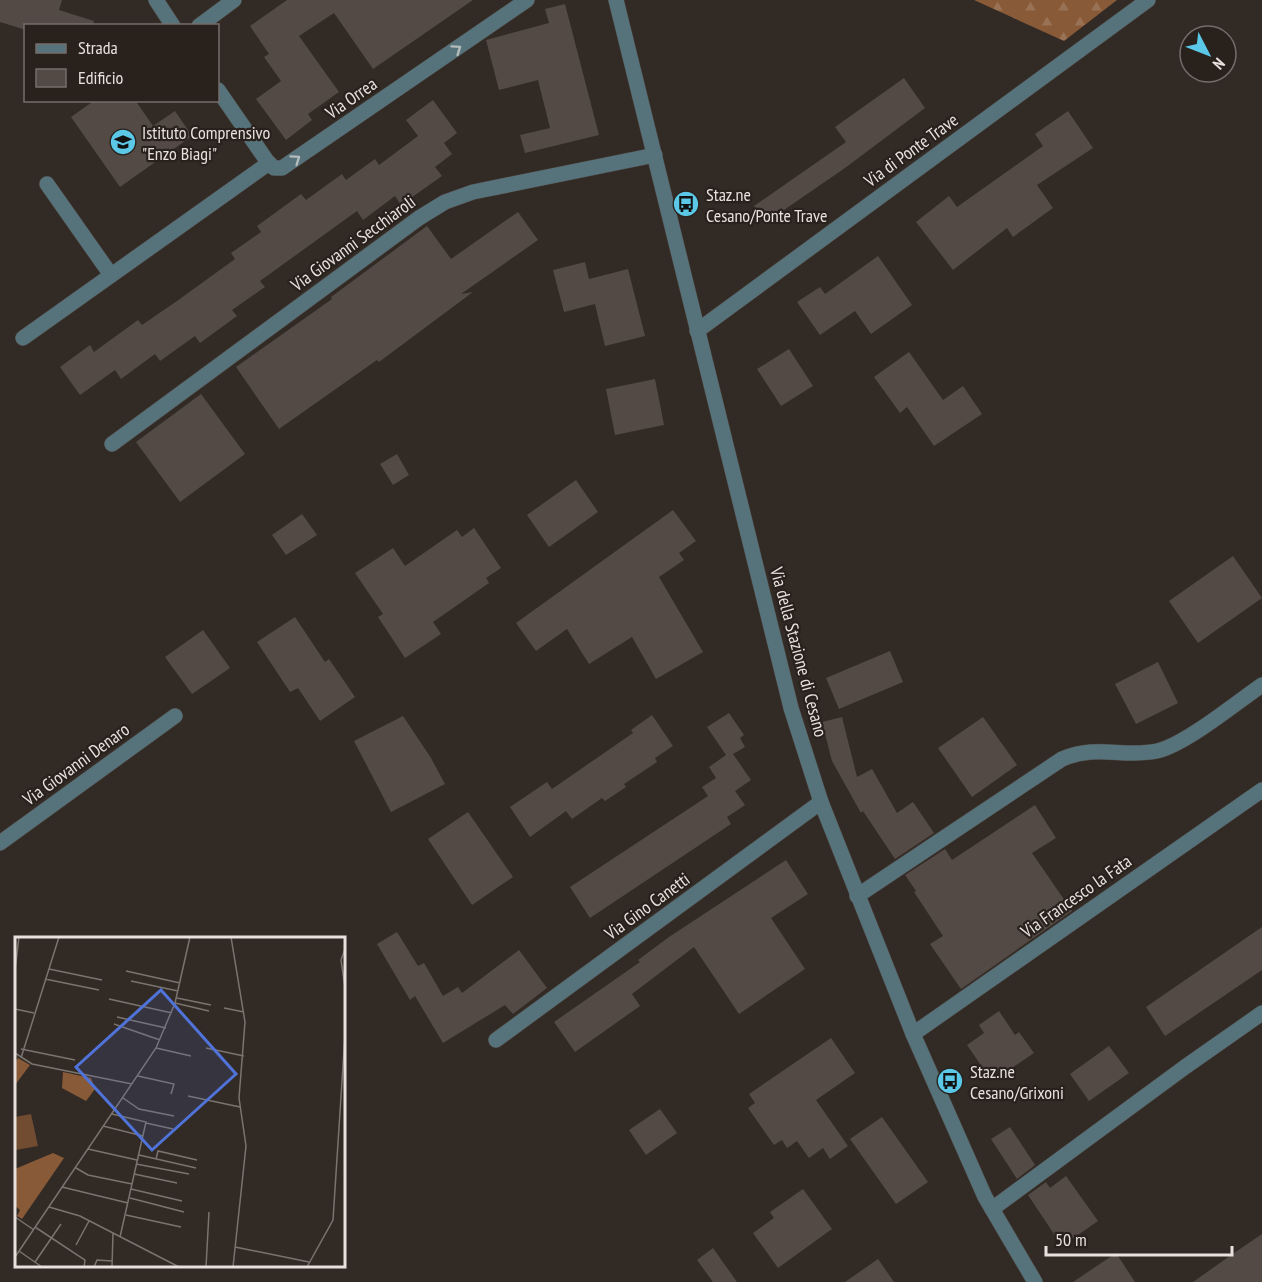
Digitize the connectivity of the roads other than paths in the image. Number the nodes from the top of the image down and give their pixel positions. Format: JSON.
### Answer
{"nodes":[{"id":1,"x":156,"y":0,"type":"edge"},
{"id":2,"x":234,"y":0,"type":"edge"},
{"id":3,"x":527,"y":0,"type":"edge"},
{"id":4,"x":616,"y":0,"type":"edge"},
{"id":5,"x":1148,"y":0,"type":"edge"},
{"id":6,"x":172,"y":24,"type":"edge"},
{"id":7,"x":202,"y":24,"type":"edge"},
{"id":8,"x":219,"y":91,"type":"edge"},
{"id":9,"x":654,"y":154,"type":"junction"},
{"id":10,"x":269,"y":163,"type":"junction"},
{"id":11,"x":47,"y":184,"type":"dead end"},
{"id":12,"x":111,"y":275,"type":"junction"},
{"id":13,"x":697,"y":331,"type":"junction"},
{"id":14,"x":23,"y":338,"type":"dead end"},
{"id":15,"x":112,"y":444,"type":"dead end"},
{"id":16,"x":1262,"y":685,"type":"edge"},
{"id":17,"x":175,"y":716,"type":"dead end"},
{"id":18,"x":1262,"y":790,"type":"edge"},
{"id":19,"x":821,"y":802,"type":"junction"},
{"id":20,"x":0,"y":843,"type":"edge"},
{"id":21,"x":857,"y":896,"type":"junction"},
{"id":22,"x":1262,"y":1013,"type":"edge"},
{"id":23,"x":913,"y":1034,"type":"junction"},
{"id":24,"x":496,"y":1040,"type":"dead end"},
{"id":25,"x":992,"y":1209,"type":"junction"},
{"id":26,"x":1035,"y":1282,"type":"edge"}],
"edges":[{"from":1,"to":6,"type":"street"},
{"from":2,"to":7,"type":"street"},
{"from":10,"to":3,"type":"street","name":"Via Orrea","one_way":true},
{"from":4,"to":9,"type":"street","name":"Via della Stazione di Cesano"},
{"from":5,"to":13,"type":"street","name":"Via di Ponte Trave"},
{"from":8,"to":10,"type":"street"},
{"from":9,"to":13,"type":"street","name":"Via della Stazione di Cesano"},
{"from":9,"to":15,"type":"street","name":"Via Giovanni Secchiaroli"},
{"from":10,"to":12,"type":"street"},
{"from":11,"to":12,"type":"street"},
{"from":12,"to":14,"type":"street"},
{"from":13,"to":19,"type":"street","name":"Via della Stazione di Cesano"},
{"from":16,"to":21,"type":"street"},
{"from":17,"to":20,"type":"street","name":"Via Giovanni Denaro"},
{"from":18,"to":23,"type":"street","name":"Via Francesco la Fata"},
{"from":19,"to":21,"type":"street","name":"Via della Stazione di Cesano"},
{"from":19,"to":24,"type":"street","name":"Via Gino Canetti"},
{"from":21,"to":23,"type":"street","name":"Via della Stazione di Cesano"},
{"from":22,"to":25,"type":"street"},
{"from":23,"to":25,"type":"street","name":"Via della Stazione di Cesano"},
{"from":25,"to":26,"type":"street","name":"Via della Stazione di Cesano"}]}
